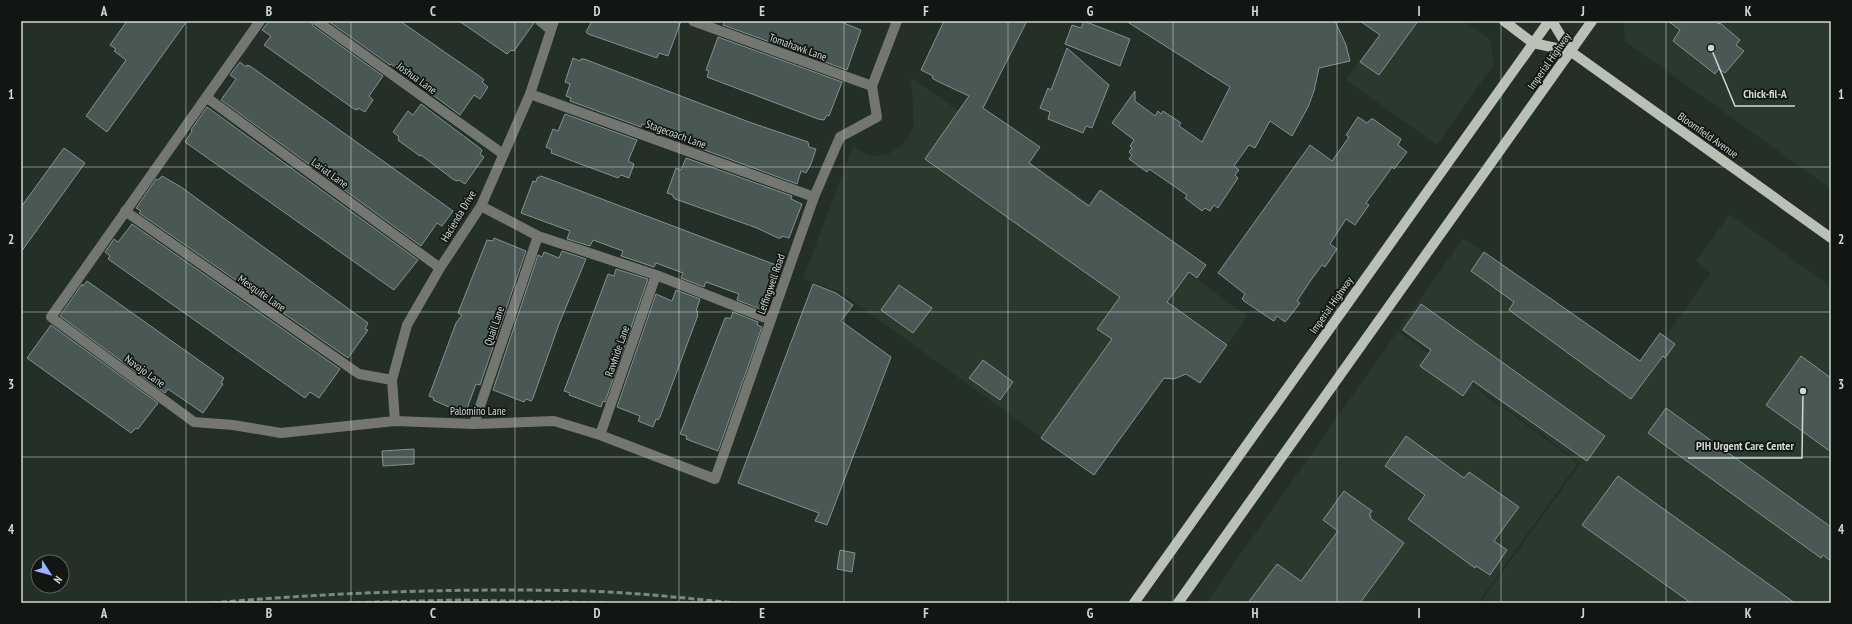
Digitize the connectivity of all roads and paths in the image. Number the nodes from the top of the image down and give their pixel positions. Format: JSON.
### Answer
{"nodes":[{"id":1,"x":260,"y":21,"type":"edge"},
{"id":2,"x":317,"y":21,"type":"edge"},
{"id":3,"x":540,"y":21,"type":"edge"},
{"id":4,"x":693,"y":21,"type":"edge"},
{"id":5,"x":897,"y":21,"type":"edge"},
{"id":6,"x":1504,"y":21,"type":"edge"},
{"id":7,"x":1549,"y":21,"type":"edge"},
{"id":8,"x":1552,"y":21,"type":"edge"},
{"id":9,"x":1592,"y":21,"type":"edge"},
{"id":10,"x":552,"y":25,"type":"edge"},
{"id":11,"x":1533,"y":43,"type":"junction"},
{"id":12,"x":1570,"y":52,"type":"junction"},
{"id":13,"x":872,"y":86,"type":"junction"},
{"id":14,"x":530,"y":94,"type":"junction"},
{"id":15,"x":206,"y":97,"type":"junction"},
{"id":16,"x":503,"y":154,"type":"junction"},
{"id":17,"x":814,"y":197,"type":"junction"},
{"id":18,"x":481,"y":206,"type":"junction"},
{"id":19,"x":126,"y":211,"type":"junction"},
{"id":20,"x":538,"y":236,"type":"junction"},
{"id":21,"x":1831,"y":238,"type":"edge"},
{"id":22,"x":440,"y":268,"type":"junction"},
{"id":23,"x":656,"y":275,"type":"junction"},
{"id":24,"x":771,"y":320,"type":"junction"},
{"id":25,"x":392,"y":380,"type":"junction"},
{"id":26,"x":395,"y":422,"type":"junction"},
{"id":27,"x":474,"y":424,"type":"junction"},
{"id":28,"x":233,"y":425,"type":"joint"},
{"id":29,"x":600,"y":435,"type":"junction"},
{"id":30,"x":715,"y":479,"type":"joint"},
{"id":31,"x":1134,"y":603,"type":"edge"},
{"id":32,"x":1178,"y":603,"type":"edge"}],
"edges":[{"from":1,"to":15,"type":"street"},
{"from":2,"to":16,"type":"street","name":"Joshua Lane"},
{"from":3,"to":10,"type":"street"},
{"from":4,"to":13,"type":"street","name":"Tomahawk Lane"},
{"from":5,"to":13,"type":"street"},
{"from":6,"to":11,"type":"main road","name":"Bloomfield Avenue"},
{"from":7,"to":11,"type":"main road","name":"Imperial Highway"},
{"from":8,"to":12,"type":"main road","name":"Bloomfield Avenue"},
{"from":9,"to":12,"type":"main road","name":"Imperial Highway"},
{"from":10,"to":14,"type":"street","name":"Hacienda Drive"},
{"from":11,"to":12,"type":"main road","name":"Bloomfield Avenue"},
{"from":11,"to":31,"type":"main road","name":"Imperial Highway"},
{"from":12,"to":21,"type":"main road","name":"Bloomfield Avenue"},
{"from":12,"to":32,"type":"main road","name":"Imperial Highway"},
{"from":13,"to":17,"type":"street","name":"Leffingwell Road"},
{"from":14,"to":16,"type":"street","name":"Hacienda Drive"},
{"from":14,"to":17,"type":"street","name":"Stagecoach Lane"},
{"from":15,"to":19,"type":"street"},
{"from":15,"to":22,"type":"street","name":"Lariat Lane"},
{"from":16,"to":18,"type":"street","name":"Hacienda Drive"},
{"from":17,"to":24,"type":"street","name":"Leffingwell Road"},
{"from":18,"to":20,"type":"street"},
{"from":18,"to":22,"type":"street","name":"Hacienda Drive"},
{"from":19,"to":25,"type":"street","name":"Mesquite Lane"},
{"from":19,"to":28,"type":"street","name":"Navajo Lane"},
{"from":20,"to":23,"type":"street"},
{"from":20,"to":27,"type":"street","name":"Quail Lane"},
{"from":22,"to":25,"type":"street","name":"Hacienda Drive"},
{"from":23,"to":24,"type":"street"},
{"from":23,"to":29,"type":"street","name":"Rawhide Lane"},
{"from":24,"to":30,"type":"street","name":"Leffingwell Road"},
{"from":25,"to":26,"type":"street","name":"Hacienda Drive"},
{"from":26,"to":27,"type":"street","name":"Palomino Lane"},
{"from":26,"to":28,"type":"street","name":"Palomino Lane"},
{"from":27,"to":29,"type":"street","name":"Palomino Lane"},
{"from":29,"to":30,"type":"street","name":"Palomino Lane"}]}
